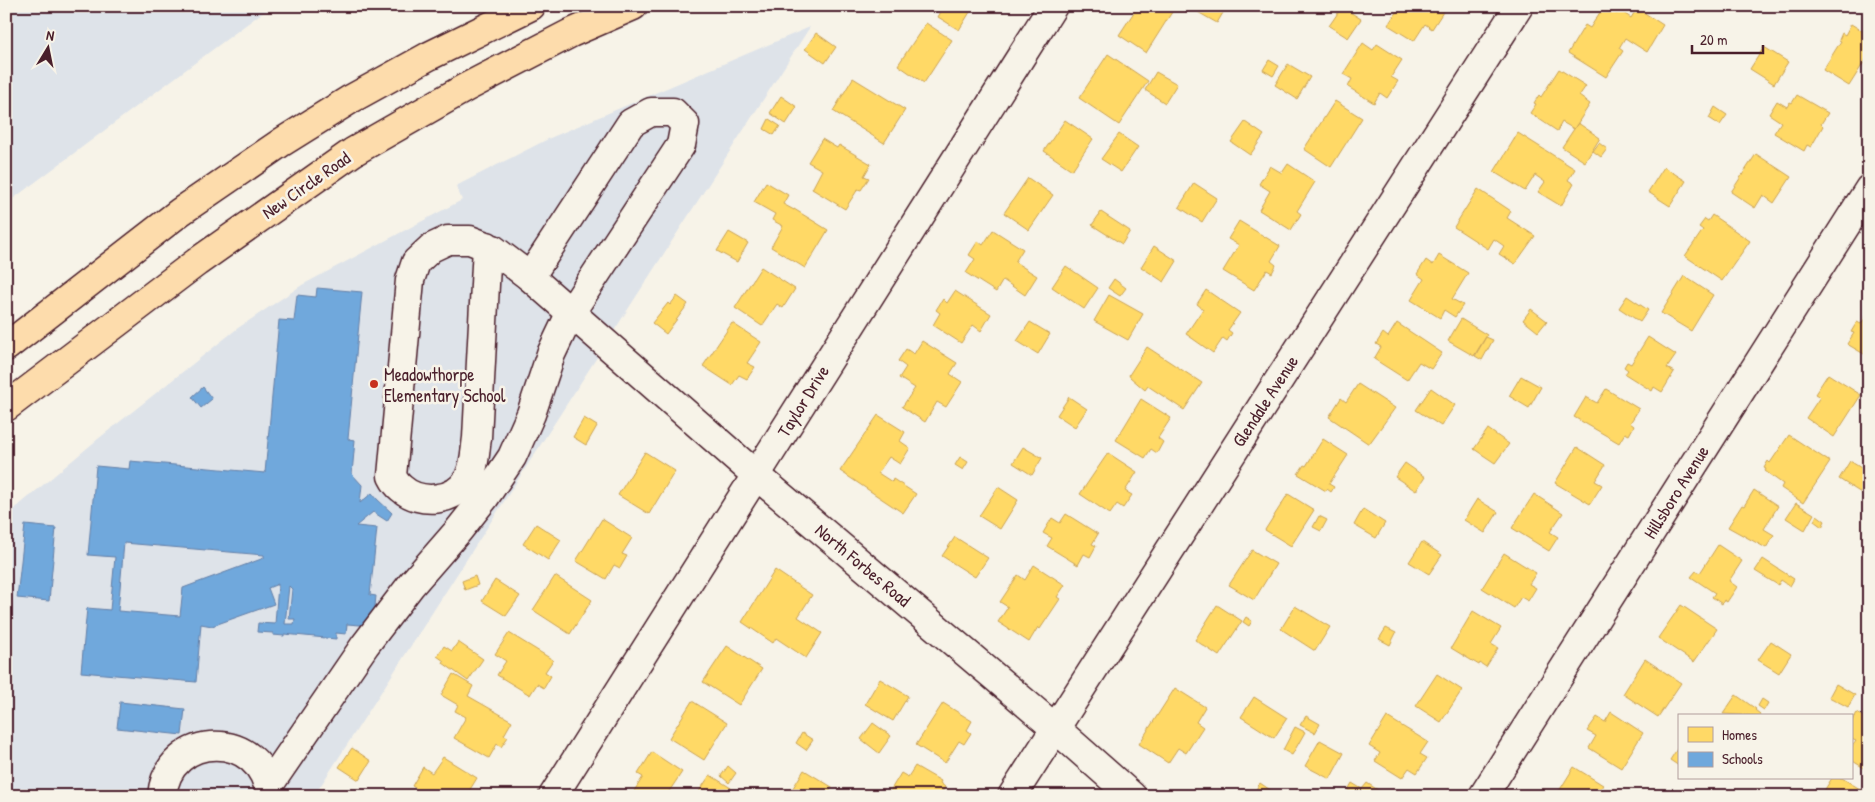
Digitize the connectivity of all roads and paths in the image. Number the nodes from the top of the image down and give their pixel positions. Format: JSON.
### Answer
{"nodes":[{"id":1,"x":531,"y":6,"type":"edge"},
{"id":2,"x":633,"y":6,"type":"edge"},
{"id":3,"x":1054,"y":6,"type":"edge"},
{"id":4,"x":1520,"y":6,"type":"edge"},
{"id":5,"x":1869,"y":189,"type":"edge"},
{"id":6,"x":488,"y":246,"type":"junction"},
{"id":7,"x":530,"y":277,"type":"junction"},
{"id":8,"x":571,"y":312,"type":"junction"},
{"id":9,"x":6,"y":346,"type":"edge"},
{"id":10,"x":6,"y":407,"type":"edge"},
{"id":11,"x":756,"y":475,"type":"junction"},
{"id":12,"x":1055,"y":728,"type":"junction"},
{"id":13,"x":270,"y":790,"type":"edge"},
{"id":14,"x":162,"y":796,"type":"edge"},
{"id":15,"x":553,"y":796,"type":"edge"},
{"id":16,"x":1012,"y":796,"type":"edge"},
{"id":17,"x":1132,"y":796,"type":"edge"},
{"id":18,"x":1483,"y":796,"type":"edge"}],
"edges":[{"from":1,"to":9,"type":"highway"},
{"from":2,"to":10,"type":"highway","name":"New Circle Road"},
{"from":3,"to":11,"type":"street","name":"Taylor Drive"},
{"from":4,"to":12,"type":"street","name":"Glendale Avenue"},
{"from":5,"to":18,"type":"street","name":"Hillsboro Avenue"},
{"from":6,"to":6,"type":"street"},
{"from":6,"to":7,"type":"street","name":"North Forbes Road"},
{"from":7,"to":8,"type":"street","name":"North Forbes Road"},
{"from":7,"to":8,"type":"street"},
{"from":8,"to":11,"type":"street","name":"North Forbes Road"},
{"from":8,"to":13,"type":"street"},
{"from":11,"to":12,"type":"street","name":"North Forbes Road"},
{"from":11,"to":15,"type":"street","name":"Taylor Drive"},
{"from":12,"to":16,"type":"street","name":"Glendale Avenue"},
{"from":12,"to":17,"type":"street","name":"North Forbes Road"},
{"from":13,"to":14,"type":"street"}]}
